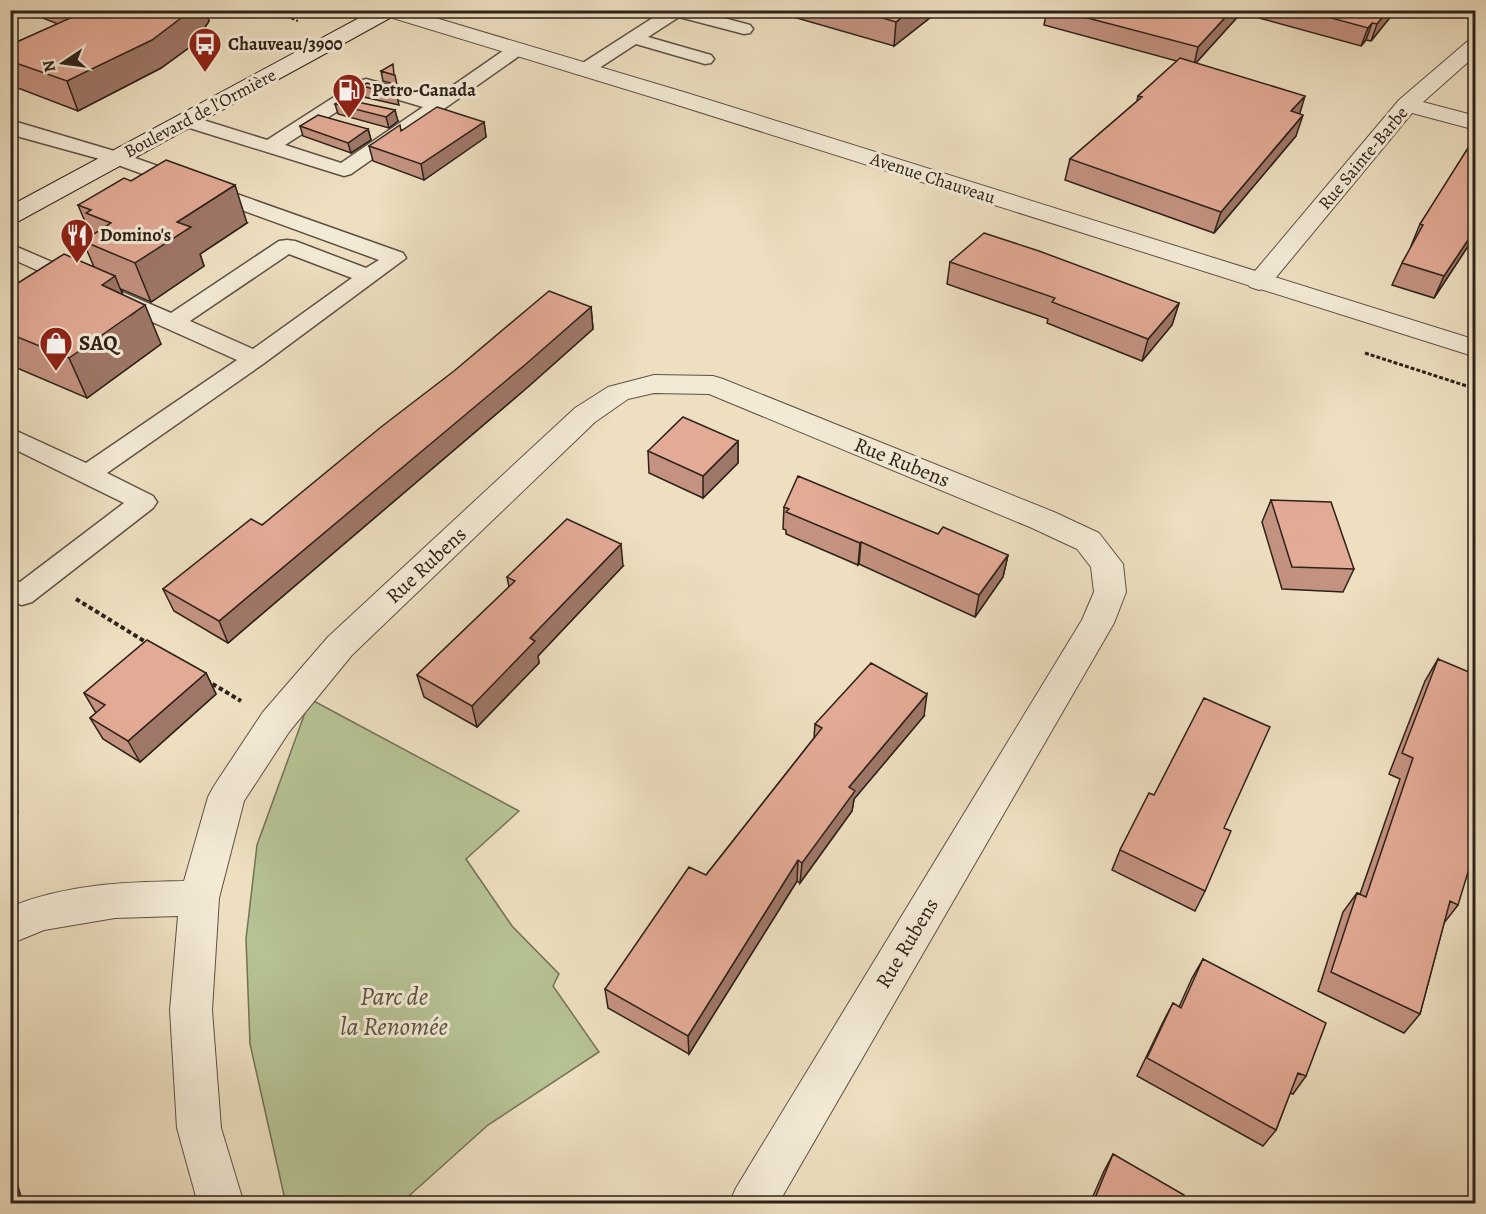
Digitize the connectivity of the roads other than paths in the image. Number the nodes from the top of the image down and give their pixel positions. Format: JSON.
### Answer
{"nodes":[{"id":1,"x":390,"y":11,"type":"edge"},
{"id":2,"x":675,"y":11,"type":"edge"},
{"id":3,"x":744,"y":29,"type":"dead end"},
{"id":4,"x":634,"y":38,"type":"junction"},
{"id":5,"x":1476,"y":44,"type":"edge"},
{"id":6,"x":516,"y":50,"type":"junction"},
{"id":7,"x":705,"y":59,"type":"dead end"},
{"id":8,"x":584,"y":70,"type":"junction"},
{"id":9,"x":1407,"y":105,"type":"junction"},
{"id":10,"x":188,"y":121,"type":"junction"},
{"id":11,"x":1476,"y":123,"type":"edge"},
{"id":12,"x":400,"y":124,"type":"junction"},
{"id":13,"x":16,"y":133,"type":"edge"},
{"id":14,"x":352,"y":143,"type":"edge"},
{"id":15,"x":270,"y":146,"type":"junction"},
{"id":16,"x":114,"y":157,"type":"junction"},
{"id":17,"x":10,"y":216,"type":"edge"},
{"id":18,"x":10,"y":250,"type":"edge"},
{"id":19,"x":369,"y":277,"type":"junction"},
{"id":20,"x":1259,"y":282,"type":"junction"},
{"id":21,"x":172,"y":323,"type":"junction"},
{"id":22,"x":1476,"y":349,"type":"edge"},
{"id":23,"x":255,"y":359,"type":"junction"},
{"id":24,"x":10,"y":436,"type":"edge"},
{"id":25,"x":87,"y":474,"type":"junction"},
{"id":26,"x":10,"y":589,"type":"edge"},
{"id":27,"x":199,"y":898,"type":"junction"},
{"id":28,"x":10,"y":926,"type":"edge"},
{"id":29,"x":221,"y":1203,"type":"edge"},
{"id":30,"x":752,"y":1203,"type":"edge"}],
"edges":[{"from":1,"to":6,"type":"street","name":"Avenue Chauveau"},
{"from":1,"to":10,"type":"street","name":"Boulevard de l'Ormière"},
{"from":2,"to":3,"type":"lane"},
{"from":2,"to":4,"type":"lane"},
{"from":4,"to":7,"type":"lane"},
{"from":4,"to":8,"type":"lane"},
{"from":5,"to":9,"type":"street","name":"Rue Sainte-Barbe"},
{"from":6,"to":8,"type":"street","name":"Avenue Chauveau"},
{"from":6,"to":12,"type":"lane"},
{"from":8,"to":20,"type":"street","name":"Avenue Chauveau"},
{"from":9,"to":11,"type":"street"},
{"from":9,"to":20,"type":"street","name":"Rue Sainte-Barbe"},
{"from":10,"to":15,"type":"lane"},
{"from":10,"to":16,"type":"street","name":"Boulevard de l'Ormière"},
{"from":12,"to":14,"type":"lane"},
{"from":12,"to":15,"type":"lane"},
{"from":12,"to":15,"type":"lane"},
{"from":13,"to":16,"type":"lane"},
{"from":16,"to":17,"type":"street","name":"Boulevard de l'Ormière"},
{"from":16,"to":19,"type":"lane"},
{"from":18,"to":21,"type":"lane"},
{"from":19,"to":21,"type":"lane"},
{"from":19,"to":23,"type":"lane"},
{"from":20,"to":22,"type":"street","name":"Avenue Chauveau"},
{"from":21,"to":23,"type":"lane"},
{"from":23,"to":25,"type":"lane"},
{"from":24,"to":25,"type":"lane"},
{"from":25,"to":26,"type":"lane"},
{"from":27,"to":28,"type":"street"},
{"from":27,"to":29,"type":"street","name":"Rue Rubens"},
{"from":27,"to":30,"type":"street","name":"Rue Rubens"}]}
